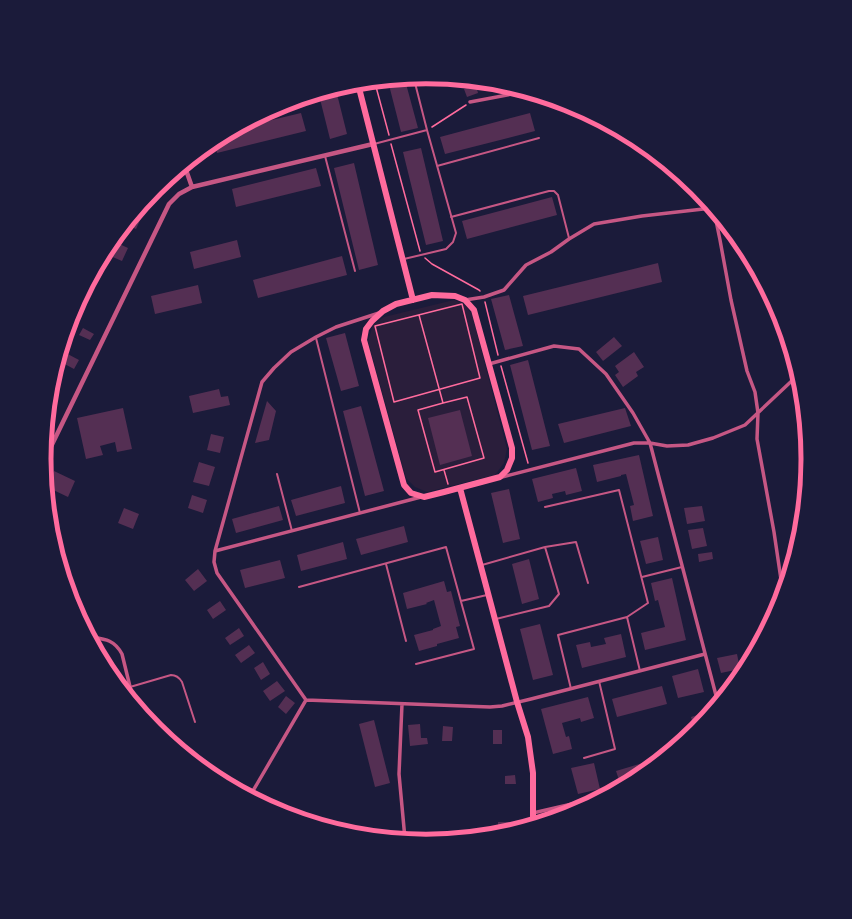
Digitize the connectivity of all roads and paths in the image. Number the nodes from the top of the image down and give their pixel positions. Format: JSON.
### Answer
{"nodes":[{"id":1,"x":415,"y":84,"type":"edge"},
{"id":2,"x":377,"y":88,"type":"edge"},
{"id":3,"x":360,"y":91,"type":"edge"},
{"id":4,"x":510,"y":94,"type":"edge"},
{"id":5,"x":470,"y":102,"type":"joint"},
{"id":6,"x":427,"y":130,"type":"junction"},
{"id":7,"x":539,"y":138,"type":"dead end"},
{"id":8,"x":390,"y":139,"type":"junction"},
{"id":9,"x":373,"y":144,"type":"junction"},
{"id":10,"x":324,"y":155,"type":"junction"},
{"id":11,"x":437,"y":166,"type":"junction"},
{"id":12,"x":187,"y":172,"type":"edge"},
{"id":13,"x":192,"y":187,"type":"junction"},
{"id":14,"x":705,"y":209,"type":"edge"},
{"id":15,"x":451,"y":217,"type":"junction"},
{"id":16,"x":716,"y":222,"type":"edge"},
{"id":17,"x":569,"y":239,"type":"junction"},
{"id":18,"x":422,"y":255,"type":"junction"},
{"id":19,"x":403,"y":260,"type":"junction"},
{"id":20,"x":355,"y":271,"type":"dead end"},
{"id":21,"x":484,"y":297,"type":"junction"},
{"id":22,"x":413,"y":300,"type":"junction"},
{"id":23,"x":465,"y":300,"type":"junction"},
{"id":24,"x":384,"y":311,"type":"junction"},
{"id":25,"x":419,"y":315,"type":"junction"},
{"id":26,"x":316,"y":337,"type":"junction"},
{"id":27,"x":500,"y":360,"type":"junction"},
{"id":28,"x":489,"y":364,"type":"junction"},
{"id":29,"x":793,"y":380,"type":"edge"},
{"id":30,"x":439,"y":389,"type":"junction"},
{"id":31,"x":443,"y":403,"type":"junction"},
{"id":32,"x":758,"y":412,"type":"junction"},
{"id":33,"x":650,"y":444,"type":"junction"},
{"id":34,"x":52,"y":445,"type":"edge"},
{"id":35,"x":528,"y":463,"type":"dead end"},
{"id":36,"x":444,"y":469,"type":"junction"},
{"id":37,"x":277,"y":474,"type":"dead end"},
{"id":38,"x":500,"y":477,"type":"junction"},
{"id":39,"x":449,"y":487,"type":"dead end"},
{"id":40,"x":460,"y":488,"type":"junction"},
{"id":41,"x":424,"y":497,"type":"junction"},
{"id":42,"x":545,"y":507,"type":"dead end"},
{"id":43,"x":360,"y":513,"type":"junction"},
{"id":44,"x":292,"y":531,"type":"junction"},
{"id":45,"x":545,"y":547,"type":"junction"},
{"id":46,"x":215,"y":551,"type":"junction"},
{"id":47,"x":386,"y":564,"type":"junction"},
{"id":48,"x":481,"y":565,"type":"junction"},
{"id":49,"x":682,"y":567,"type":"junction"},
{"id":50,"x":642,"y":577,"type":"junction"},
{"id":51,"x":781,"y":580,"type":"edge"},
{"id":52,"x":588,"y":583,"type":"dead end"},
{"id":53,"x":299,"y":587,"type":"dead end"},
{"id":54,"x":488,"y":595,"type":"junction"},
{"id":55,"x":461,"y":601,"type":"junction"},
{"id":56,"x":627,"y":617,"type":"junction"},
{"id":57,"x":495,"y":619,"type":"junction"},
{"id":58,"x":96,"y":638,"type":"edge"},
{"id":59,"x":406,"y":641,"type":"dead end"},
{"id":60,"x":705,"y":654,"type":"junction"},
{"id":61,"x":416,"y":664,"type":"dead end"},
{"id":62,"x":640,"y":671,"type":"junction"},
{"id":63,"x":599,"y":682,"type":"junction"},
{"id":64,"x":130,"y":687,"type":"junction"},
{"id":65,"x":571,"y":689,"type":"junction"},
{"id":66,"x":131,"y":692,"type":"edge"},
{"id":67,"x":716,"y":697,"type":"edge"},
{"id":68,"x":306,"y":700,"type":"junction"},
{"id":69,"x":517,"y":702,"type":"junction"},
{"id":70,"x":402,"y":704,"type":"junction"},
{"id":71,"x":195,"y":722,"type":"dead end"},
{"id":72,"x":584,"y":758,"type":"dead end"},
{"id":73,"x":252,"y":792,"type":"edge"},
{"id":74,"x":577,"y":803,"type":"edge"},
{"id":75,"x":533,"y":813,"type":"junction"},
{"id":76,"x":533,"y":819,"type":"edge"},
{"id":77,"x":405,"y":834,"type":"edge"}],
"edges":[{"from":1,"to":6,"type":"lane"},
{"from":2,"to":8,"type":"path"},
{"from":3,"to":9,"type":"highway"},
{"from":4,"to":5,"type":"street"},
{"from":5,"to":6,"type":"path"},
{"from":6,"to":8,"type":"lane"},
{"from":6,"to":11,"type":"lane"},
{"from":7,"to":11,"type":"lane"},
{"from":8,"to":9,"type":"lane"},
{"from":8,"to":18,"type":"path"},
{"from":9,"to":10,"type":"street"},
{"from":9,"to":19,"type":"highway"},
{"from":10,"to":13,"type":"street"},
{"from":10,"to":20,"type":"lane"},
{"from":11,"to":15,"type":"lane"},
{"from":12,"to":13,"type":"street"},
{"from":13,"to":34,"type":"street"},
{"from":14,"to":17,"type":"street"},
{"from":15,"to":17,"type":"lane"},
{"from":15,"to":18,"type":"lane"},
{"from":16,"to":32,"type":"street"},
{"from":17,"to":21,"type":"street"},
{"from":18,"to":19,"type":"lane"},
{"from":18,"to":21,"type":"path"},
{"from":19,"to":22,"type":"highway"},
{"from":21,"to":23,"type":"street"},
{"from":21,"to":27,"type":"path"},
{"from":22,"to":23,"type":"highway"},
{"from":22,"to":24,"type":"highway"},
{"from":23,"to":28,"type":"highway"},
{"from":24,"to":26,"type":"street"},
{"from":24,"to":41,"type":"highway"},
{"from":25,"to":30,"type":"path"},
{"from":25,"to":30,"type":"path"},
{"from":25,"to":30,"type":"path"},
{"from":26,"to":43,"type":"lane"},
{"from":26,"to":46,"type":"street"},
{"from":27,"to":28,"type":"street"},
{"from":27,"to":33,"type":"street"},
{"from":27,"to":35,"type":"path"},
{"from":28,"to":38,"type":"highway"},
{"from":29,"to":32,"type":"street"},
{"from":30,"to":31,"type":"path"},
{"from":31,"to":36,"type":"path"},
{"from":31,"to":36,"type":"path"},
{"from":32,"to":33,"type":"street"},
{"from":32,"to":51,"type":"street"},
{"from":33,"to":38,"type":"street"},
{"from":33,"to":49,"type":"street"},
{"from":36,"to":39,"type":"path"},
{"from":37,"to":44,"type":"lane"},
{"from":38,"to":40,"type":"highway"},
{"from":40,"to":41,"type":"highway"},
{"from":40,"to":48,"type":"highway"},
{"from":41,"to":43,"type":"street"},
{"from":42,"to":50,"type":"lane"},
{"from":43,"to":44,"type":"street"},
{"from":44,"to":46,"type":"street"},
{"from":45,"to":48,"type":"lane"},
{"from":45,"to":52,"type":"lane"},
{"from":45,"to":57,"type":"lane"},
{"from":46,"to":68,"type":"street"},
{"from":47,"to":53,"type":"lane"},
{"from":47,"to":55,"type":"lane"},
{"from":47,"to":59,"type":"lane"},
{"from":48,"to":54,"type":"highway"},
{"from":49,"to":50,"type":"lane"},
{"from":49,"to":60,"type":"street"},
{"from":50,"to":56,"type":"lane"},
{"from":54,"to":55,"type":"lane"},
{"from":54,"to":57,"type":"highway"},
{"from":55,"to":61,"type":"lane"},
{"from":56,"to":62,"type":"lane"},
{"from":56,"to":65,"type":"lane"},
{"from":57,"to":69,"type":"highway"},
{"from":58,"to":64,"type":"street"},
{"from":60,"to":62,"type":"street"},
{"from":60,"to":67,"type":"street"},
{"from":62,"to":63,"type":"street"},
{"from":63,"to":65,"type":"street"},
{"from":63,"to":72,"type":"lane"},
{"from":64,"to":66,"type":"street"},
{"from":64,"to":71,"type":"lane"},
{"from":65,"to":69,"type":"street"},
{"from":68,"to":70,"type":"street"},
{"from":68,"to":73,"type":"street"},
{"from":69,"to":70,"type":"street"},
{"from":69,"to":75,"type":"highway"},
{"from":70,"to":77,"type":"street"},
{"from":74,"to":75,"type":"street"},
{"from":75,"to":76,"type":"highway"}]}
